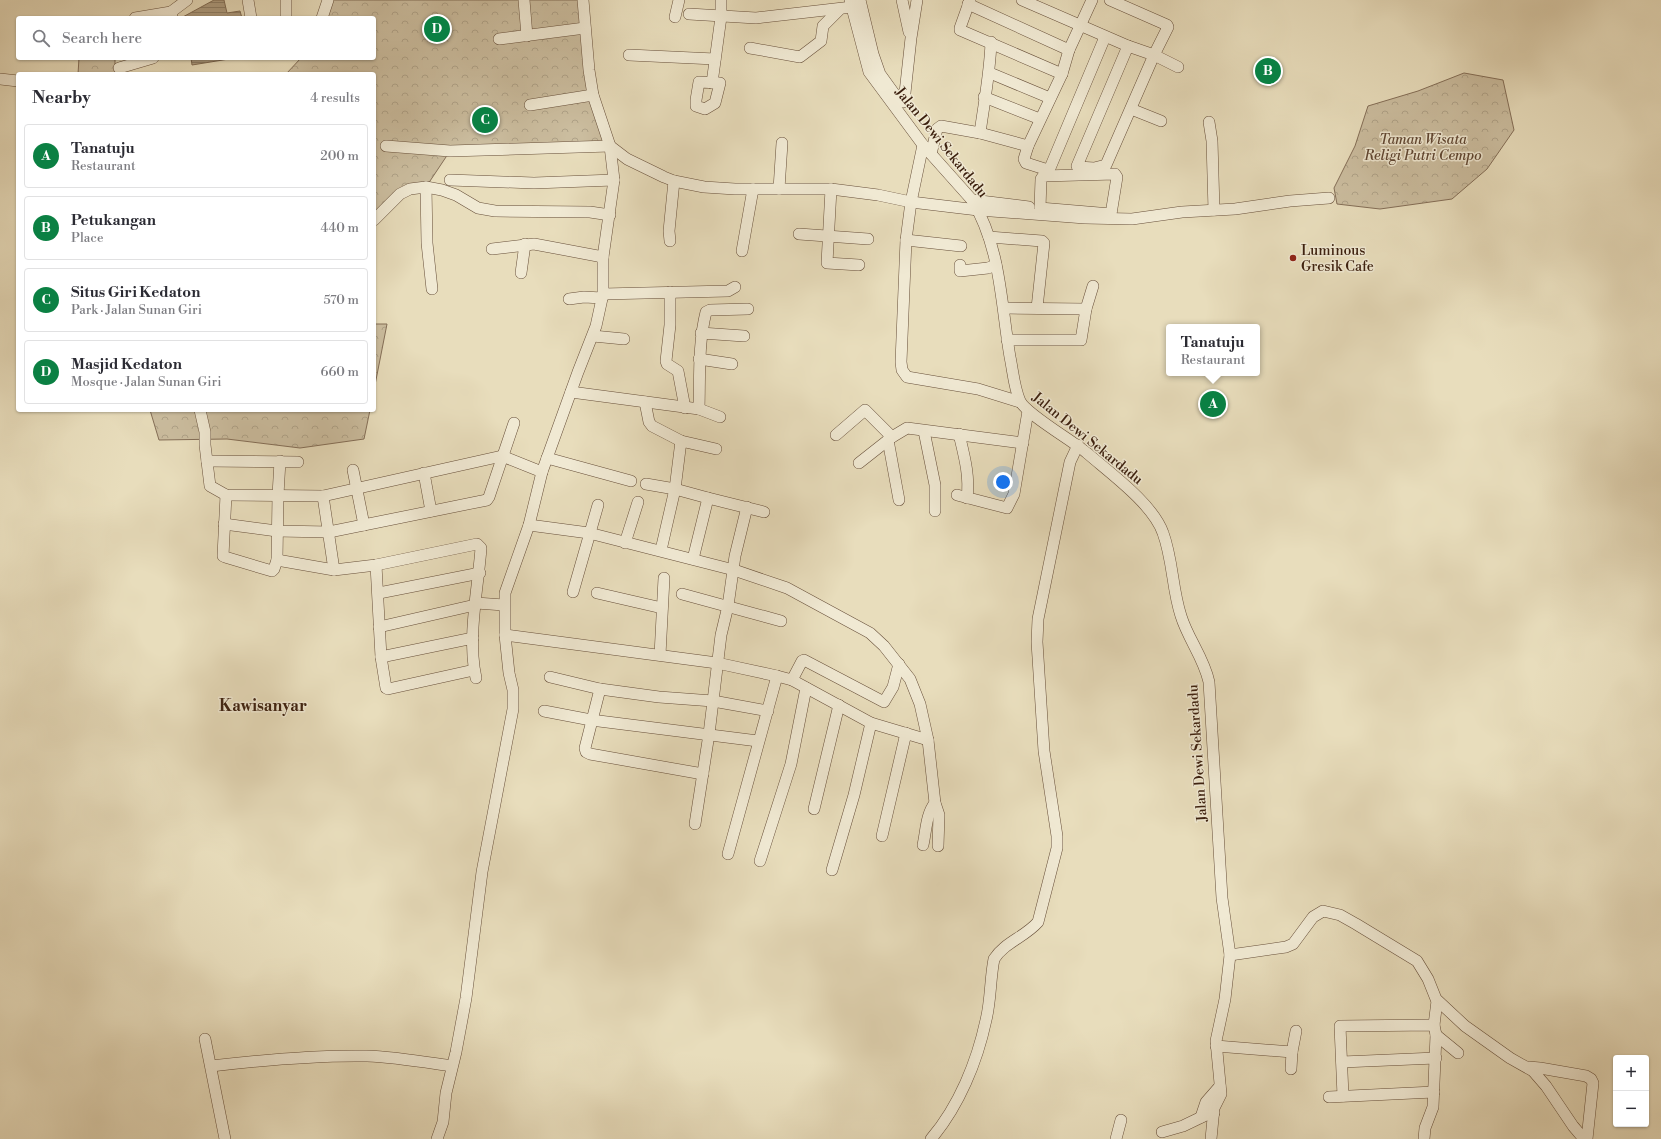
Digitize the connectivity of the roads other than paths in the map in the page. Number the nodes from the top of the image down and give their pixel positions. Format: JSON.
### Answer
{"nodes":[{"id":1,"x":187,"y":0,"type":"edge"},
{"id":2,"x":248,"y":0,"type":"edge"},
{"id":3,"x":286,"y":0,"type":"edge"},
{"id":4,"x":328,"y":0,"type":"edge"},
{"id":5,"x":524,"y":0,"type":"edge"},
{"id":6,"x":583,"y":0,"type":"edge"},
{"id":7,"x":679,"y":0,"type":"edge"},
{"id":8,"x":721,"y":0,"type":"edge"},
{"id":9,"x":902,"y":0,"type":"edge"},
{"id":10,"x":917,"y":0,"type":"edge"},
{"id":11,"x":1022,"y":0,"type":"edge"},
{"id":12,"x":1092,"y":0,"type":"edge"},
{"id":13,"x":1110,"y":0,"type":"edge"},
{"id":14,"x":854,"y":2,"type":"edge"},
{"id":15,"x":969,"y":2,"type":"edge"},
{"id":16,"x":839,"y":10,"type":"junction"},
{"id":17,"x":688,"y":14,"type":"dead end"},
{"id":18,"x":172,"y":15,"type":"edge"},
{"id":19,"x":160,"y":16,"type":"edge"},
{"id":20,"x":251,"y":16,"type":"edge"},
{"id":21,"x":286,"y":16,"type":"edge"},
{"id":22,"x":323,"y":16,"type":"edge"},
{"id":23,"x":675,"y":17,"type":"dead end"},
{"id":24,"x":721,"y":17,"type":"junction"},
{"id":25,"x":1081,"y":25,"type":"junction"},
{"id":26,"x":585,"y":28,"type":"junction"},
{"id":27,"x":527,"y":36,"type":"junction"},
{"id":28,"x":1105,"y":36,"type":"junction"},
{"id":29,"x":911,"y":38,"type":"junction"},
{"id":30,"x":499,"y":39,"type":"dead end"},
{"id":31,"x":991,"y":42,"type":"junction"},
{"id":32,"x":1128,"y":46,"type":"junction"},
{"id":33,"x":750,"y":48,"type":"dead end"},
{"id":34,"x":1069,"y":50,"type":"junction"},
{"id":35,"x":629,"y":55,"type":"dead end"},
{"id":36,"x":1154,"y":55,"type":"junction"},
{"id":37,"x":715,"y":58,"type":"junction"},
{"id":38,"x":146,"y":60,"type":"edge"},
{"id":39,"x":1178,"y":67,"type":"dead end"},
{"id":40,"x":119,"y":68,"type":"dead end"},
{"id":41,"x":990,"y":73,"type":"junction"},
{"id":42,"x":1062,"y":74,"type":"junction"},
{"id":43,"x":0,"y":79,"type":"edge"},
{"id":44,"x":16,"y":81,"type":"edge"},
{"id":45,"x":906,"y":82,"type":"junction"},
{"id":46,"x":712,"y":83,"type":"dead end"},
{"id":47,"x":888,"y":86,"type":"junction"},
{"id":48,"x":593,"y":95,"type":"junction"},
{"id":49,"x":984,"y":98,"type":"junction"},
{"id":50,"x":1050,"y":98,"type":"junction"},
{"id":51,"x":530,"y":106,"type":"dead end"},
{"id":52,"x":1131,"y":109,"type":"junction"},
{"id":53,"x":1040,"y":119,"type":"junction"},
{"id":54,"x":1161,"y":121,"type":"dead end"},
{"id":55,"x":1209,"y":122,"type":"dead end"},
{"id":56,"x":980,"y":133,"type":"junction"},
{"id":57,"x":782,"y":143,"type":"dead end"},
{"id":58,"x":923,"y":144,"type":"junction"},
{"id":59,"x":386,"y":146,"type":"dead end"},
{"id":60,"x":610,"y":146,"type":"junction"},
{"id":61,"x":1028,"y":146,"type":"junction"},
{"id":62,"x":931,"y":154,"type":"junction"},
{"id":63,"x":450,"y":180,"type":"dead end"},
{"id":64,"x":614,"y":180,"type":"junction"},
{"id":65,"x":674,"y":181,"type":"junction"},
{"id":66,"x":426,"y":187,"type":"junction"},
{"id":67,"x":753,"y":189,"type":"junction"},
{"id":68,"x":779,"y":189,"type":"junction"},
{"id":69,"x":831,"y":189,"type":"junction"},
{"id":70,"x":1329,"y":198,"type":"dead end"},
{"id":71,"x":972,"y":200,"type":"junction"},
{"id":72,"x":911,"y":202,"type":"junction"},
{"id":73,"x":1040,"y":208,"type":"junction"},
{"id":74,"x":978,"y":210,"type":"junction"},
{"id":75,"x":1214,"y":210,"type":"junction"},
{"id":76,"x":610,"y":215,"type":"junction"},
{"id":77,"x":376,"y":218,"type":"edge"},
{"id":78,"x":799,"y":234,"type":"dead end"},
{"id":79,"x":830,"y":236,"type":"junction"},
{"id":80,"x":989,"y":237,"type":"junction"},
{"id":81,"x":868,"y":239,"type":"dead end"},
{"id":82,"x":906,"y":240,"type":"junction"},
{"id":83,"x":670,"y":241,"type":"dead end"},
{"id":84,"x":525,"y":244,"type":"junction"},
{"id":85,"x":961,"y":246,"type":"dead end"},
{"id":86,"x":492,"y":249,"type":"dead end"},
{"id":87,"x":742,"y":251,"type":"dead end"},
{"id":88,"x":603,"y":257,"type":"junction"},
{"id":89,"x":859,"y":265,"type":"dead end"},
{"id":90,"x":960,"y":265,"type":"dead end"},
{"id":91,"x":996,"y":265,"type":"junction"},
{"id":92,"x":521,"y":273,"type":"dead end"},
{"id":93,"x":1093,"y":286,"type":"dead end"},
{"id":94,"x":734,"y":287,"type":"dead end"},
{"id":95,"x":432,"y":289,"type":"dead end"},
{"id":96,"x":670,"y":292,"type":"junction"},
{"id":97,"x":602,"y":296,"type":"junction"},
{"id":98,"x":569,"y":299,"type":"dead end"},
{"id":99,"x":1004,"y":308,"type":"junction"},
{"id":100,"x":1037,"y":308,"type":"junction"},
{"id":101,"x":748,"y":309,"type":"dead end"},
{"id":102,"x":1086,"y":309,"type":"junction"},
{"id":103,"x":701,"y":333,"type":"junction"},
{"id":104,"x":593,"y":336,"type":"junction"},
{"id":105,"x":744,"y":336,"type":"dead end"},
{"id":106,"x":624,"y":339,"type":"dead end"},
{"id":107,"x":1007,"y":340,"type":"junction"},
{"id":108,"x":700,"y":359,"type":"junction"},
{"id":109,"x":732,"y":364,"type":"dead end"},
{"id":110,"x":571,"y":392,"type":"junction"},
{"id":111,"x":645,"y":402,"type":"junction"},
{"id":112,"x":1024,"y":406,"type":"junction"},
{"id":113,"x":685,"y":408,"type":"junction"},
{"id":114,"x":700,"y":409,"type":"junction"},
{"id":115,"x":200,"y":412,"type":"edge"},
{"id":116,"x":720,"y":416,"type":"dead end"},
{"id":117,"x":514,"y":423,"type":"dead end"},
{"id":118,"x":924,"y":431,"type":"junction"},
{"id":119,"x":959,"y":434,"type":"junction"},
{"id":120,"x":836,"y":435,"type":"dead end"},
{"id":121,"x":890,"y":438,"type":"junction"},
{"id":122,"x":681,"y":441,"type":"junction"},
{"id":123,"x":1022,"y":443,"type":"junction"},
{"id":124,"x":1078,"y":445,"type":"junction"},
{"id":125,"x":716,"y":450,"type":"dead end"},
{"id":126,"x":502,"y":456,"type":"junction"},
{"id":127,"x":547,"y":458,"type":"junction"},
{"id":128,"x":207,"y":462,"type":"junction"},
{"id":129,"x":280,"y":462,"type":"junction"},
{"id":130,"x":298,"y":462,"type":"dead end"},
{"id":131,"x":859,"y":463,"type":"dead end"},
{"id":132,"x":353,"y":470,"type":"dead end"},
{"id":133,"x":542,"y":472,"type":"junction"},
{"id":134,"x":424,"y":473,"type":"junction"},
{"id":135,"x":631,"y":481,"type":"dead end"},
{"id":136,"x":646,"y":484,"type":"dead end"},
{"id":137,"x":356,"y":488,"type":"junction"},
{"id":138,"x":675,"y":489,"type":"junction"},
{"id":139,"x":226,"y":495,"type":"junction"},
{"id":140,"x":278,"y":495,"type":"junction"},
{"id":141,"x":323,"y":496,"type":"junction"},
{"id":142,"x":708,"y":498,"type":"junction"},
{"id":143,"x":899,"y":500,"type":"dead end"},
{"id":144,"x":638,"y":502,"type":"dead end"},
{"id":145,"x":598,"y":505,"type":"dead end"},
{"id":146,"x":747,"y":507,"type":"junction"},
{"id":147,"x":431,"y":511,"type":"junction"},
{"id":148,"x":935,"y":511,"type":"dead end"},
{"id":149,"x":764,"y":512,"type":"dead end"},
{"id":150,"x":224,"y":524,"type":"junction"},
{"id":151,"x":364,"y":524,"type":"junction"},
{"id":152,"x":528,"y":524,"type":"junction"},
{"id":153,"x":277,"y":531,"type":"junction"},
{"id":154,"x":329,"y":532,"type":"junction"},
{"id":155,"x":589,"y":533,"type":"junction"},
{"id":156,"x":625,"y":543,"type":"junction"},
{"id":157,"x":661,"y":550,"type":"junction"},
{"id":158,"x":693,"y":559,"type":"junction"},
{"id":159,"x":277,"y":560,"type":"junction"},
{"id":160,"x":376,"y":565,"type":"junction"},
{"id":161,"x":334,"y":570,"type":"junction"},
{"id":162,"x":734,"y":570,"type":"junction"},
{"id":163,"x":480,"y":573,"type":"junction"},
{"id":164,"x":664,"y":578,"type":"dead end"},
{"id":165,"x":573,"y":592,"type":"dead end"},
{"id":166,"x":379,"y":593,"type":"junction"},
{"id":167,"x":597,"y":593,"type":"dead end"},
{"id":168,"x":682,"y":594,"type":"dead end"},
{"id":169,"x":476,"y":604,"type":"junction"},
{"id":170,"x":504,"y":605,"type":"junction"},
{"id":171,"x":728,"y":606,"type":"junction"},
{"id":172,"x":662,"y":608,"type":"junction"},
{"id":173,"x":781,"y":621,"type":"dead end"},
{"id":174,"x":379,"y":627,"type":"junction"},
{"id":175,"x":506,"y":635,"type":"junction"},
{"id":176,"x":473,"y":638,"type":"junction"},
{"id":177,"x":660,"y":655,"type":"junction"},
{"id":178,"x":381,"y":657,"type":"junction"},
{"id":179,"x":717,"y":663,"type":"junction"},
{"id":180,"x":899,"y":664,"type":"junction"},
{"id":181,"x":777,"y":676,"type":"junction"},
{"id":182,"x":550,"y":677,"type":"dead end"},
{"id":183,"x":792,"y":680,"type":"junction"},
{"id":184,"x":600,"y":688,"type":"junction"},
{"id":185,"x":806,"y":688,"type":"junction"},
{"id":186,"x":713,"y":701,"type":"junction"},
{"id":187,"x":839,"y":706,"type":"junction"},
{"id":188,"x":544,"y":710,"type":"dead end"},
{"id":189,"x":768,"y":711,"type":"junction"},
{"id":190,"x":592,"y":720,"type":"junction"},
{"id":191,"x":871,"y":723,"type":"junction"},
{"id":192,"x":906,"y":733,"type":"junction"},
{"id":193,"x":709,"y":734,"type":"junction"},
{"id":194,"x":928,"y":740,"type":"junction"},
{"id":195,"x":758,"y":741,"type":"junction"},
{"id":196,"x":703,"y":774,"type":"junction"},
{"id":197,"x":935,"y":803,"type":"junction"},
{"id":198,"x":814,"y":809,"type":"dead end"},
{"id":199,"x":695,"y":824,"type":"dead end"},
{"id":200,"x":882,"y":836,"type":"dead end"},
{"id":201,"x":923,"y":845,"type":"dead end"},
{"id":202,"x":938,"y":846,"type":"dead end"},
{"id":203,"x":728,"y":854,"type":"dead end"},
{"id":204,"x":760,"y":861,"type":"dead end"},
{"id":205,"x":832,"y":870,"type":"dead end"},
{"id":206,"x":1230,"y":955,"type":"junction"},
{"id":207,"x":1437,"y":1001,"type":"junction"},
{"id":208,"x":1435,"y":1030,"type":"junction"},
{"id":209,"x":1296,"y":1031,"type":"dead end"},
{"id":210,"x":205,"y":1039,"type":"dead end"},
{"id":211,"x":1216,"y":1046,"type":"junction"},
{"id":212,"x":1292,"y":1052,"type":"junction"},
{"id":213,"x":1458,"y":1053,"type":"dead end"},
{"id":214,"x":1436,"y":1058,"type":"junction"},
{"id":215,"x":1342,"y":1062,"type":"junction"},
{"id":216,"x":211,"y":1066,"type":"junction"},
{"id":217,"x":452,"y":1066,"type":"junction"},
{"id":218,"x":1529,"y":1067,"type":"junction"},
{"id":219,"x":1291,"y":1069,"type":"dead end"},
{"id":220,"x":1220,"y":1086,"type":"junction"},
{"id":221,"x":1434,"y":1092,"type":"junction"},
{"id":222,"x":1343,"y":1096,"type":"junction"},
{"id":223,"x":1329,"y":1097,"type":"dead end"},
{"id":224,"x":1214,"y":1113,"type":"junction"},
{"id":225,"x":1201,"y":1117,"type":"junction"},
{"id":226,"x":1121,"y":1120,"type":"dead end"},
{"id":227,"x":1162,"y":1132,"type":"dead end"},
{"id":228,"x":225,"y":1139,"type":"edge"},
{"id":229,"x":437,"y":1139,"type":"edge"},
{"id":230,"x":931,"y":1139,"type":"edge"},
{"id":231,"x":1116,"y":1139,"type":"edge"},
{"id":232,"x":1211,"y":1139,"type":"edge"},
{"id":233,"x":1424,"y":1139,"type":"edge"},
{"id":234,"x":1584,"y":1139,"type":"edge"},
{"id":235,"x":1587,"y":1139,"type":"edge"}],
"edges":[{"from":1,"to":18,"type":"street"},
{"from":2,"to":20,"type":"street"},
{"from":3,"to":21,"type":"street"},
{"from":4,"to":22,"type":"street"},
{"from":5,"to":27,"type":"street"},
{"from":6,"to":26,"type":"street"},
{"from":7,"to":23,"type":"street"},
{"from":8,"to":24,"type":"street"},
{"from":9,"to":29,"type":"street"},
{"from":10,"to":29,"type":"street"},
{"from":11,"to":25,"type":"street"},
{"from":12,"to":25,"type":"street"},
{"from":13,"to":36,"type":"street"},
{"from":14,"to":16,"type":"street"},
{"from":14,"to":47,"type":"street"},
{"from":14,"to":58,"type":"street","name":"Jalan Dewi Sekardadu"},
{"from":15,"to":31,"type":"street"},
{"from":15,"to":34,"type":"street"},
{"from":16,"to":24,"type":"street"},
{"from":16,"to":33,"type":"street"},
{"from":17,"to":24,"type":"street"},
{"from":18,"to":19,"type":"street"},
{"from":24,"to":37,"type":"street"},
{"from":25,"to":28,"type":"street"},
{"from":25,"to":34,"type":"street"},
{"from":26,"to":27,"type":"street"},
{"from":26,"to":48,"type":"street"},
{"from":27,"to":30,"type":"street"},
{"from":28,"to":32,"type":"street"},
{"from":28,"to":61,"type":"street"},
{"from":29,"to":45,"type":"street"},
{"from":31,"to":41,"type":"street"},
{"from":31,"to":42,"type":"street"},
{"from":32,"to":36,"type":"street"},
{"from":32,"to":52,"type":"street"},
{"from":34,"to":42,"type":"street"},
{"from":35,"to":37,"type":"street"},
{"from":36,"to":39,"type":"street"},
{"from":36,"to":52,"type":"street"},
{"from":37,"to":46,"type":"street"},
{"from":38,"to":40,"type":"street"},
{"from":41,"to":49,"type":"street"},
{"from":41,"to":50,"type":"street"},
{"from":42,"to":50,"type":"street"},
{"from":43,"to":44,"type":"street"},
{"from":45,"to":47,"type":"street"},
{"from":45,"to":47,"type":"street"},
{"from":48,"to":51,"type":"street"},
{"from":48,"to":60,"type":"street"},
{"from":49,"to":53,"type":"street"},
{"from":49,"to":56,"type":"street"},
{"from":50,"to":53,"type":"street"},
{"from":52,"to":54,"type":"street"},
{"from":53,"to":61,"type":"street"},
{"from":55,"to":75,"type":"street"},
{"from":56,"to":61,"type":"street"},
{"from":56,"to":62,"type":"street"},
{"from":57,"to":68,"type":"street"},
{"from":58,"to":62,"type":"street","name":"Jalan Dewi Sekardadu"},
{"from":58,"to":72,"type":"street"},
{"from":59,"to":60,"type":"street"},
{"from":60,"to":64,"type":"street"},
{"from":60,"to":65,"type":"street"},
{"from":62,"to":71,"type":"street","name":"Jalan Dewi Sekardadu"},
{"from":63,"to":64,"type":"street"},
{"from":64,"to":76,"type":"street"},
{"from":65,"to":67,"type":"street"},
{"from":65,"to":83,"type":"street"},
{"from":66,"to":76,"type":"street"},
{"from":66,"to":77,"type":"street"},
{"from":66,"to":95,"type":"street"},
{"from":67,"to":68,"type":"street"},
{"from":67,"to":87,"type":"street"},
{"from":68,"to":69,"type":"street"},
{"from":69,"to":72,"type":"street"},
{"from":69,"to":79,"type":"street"},
{"from":70,"to":75,"type":"street"},
{"from":71,"to":73,"type":"street"},
{"from":71,"to":74,"type":"street","name":"Jalan Dewi Sekardadu"},
{"from":72,"to":74,"type":"street"},
{"from":72,"to":82,"type":"street"},
{"from":73,"to":73,"type":"street"},
{"from":74,"to":75,"type":"street"},
{"from":74,"to":80,"type":"street","name":"Jalan Dewi Sekardadu"},
{"from":76,"to":88,"type":"street"},
{"from":78,"to":79,"type":"street"},
{"from":79,"to":81,"type":"street"},
{"from":79,"to":89,"type":"street"},
{"from":80,"to":91,"type":"street","name":"Jalan Dewi Sekardadu"},
{"from":80,"to":100,"type":"street"},
{"from":82,"to":85,"type":"street"},
{"from":82,"to":112,"type":"street"},
{"from":84,"to":86,"type":"street"},
{"from":84,"to":88,"type":"street"},
{"from":84,"to":92,"type":"street"},
{"from":88,"to":97,"type":"street"},
{"from":90,"to":91,"type":"street"},
{"from":91,"to":99,"type":"street","name":"Jalan Dewi Sekardadu"},
{"from":93,"to":102,"type":"street"},
{"from":94,"to":96,"type":"street"},
{"from":96,"to":97,"type":"street"},
{"from":96,"to":113,"type":"street"},
{"from":97,"to":98,"type":"street"},
{"from":97,"to":104,"type":"street"},
{"from":99,"to":100,"type":"street"},
{"from":99,"to":107,"type":"street","name":"Jalan Dewi Sekardadu"},
{"from":100,"to":102,"type":"street"},
{"from":101,"to":103,"type":"street"},
{"from":102,"to":107,"type":"street"},
{"from":103,"to":105,"type":"street"},
{"from":103,"to":108,"type":"street"},
{"from":104,"to":106,"type":"street"},
{"from":104,"to":110,"type":"street"},
{"from":107,"to":112,"type":"street","name":"Jalan Dewi Sekardadu"},
{"from":108,"to":109,"type":"street"},
{"from":108,"to":114,"type":"street"},
{"from":110,"to":111,"type":"street"},
{"from":110,"to":127,"type":"street"},
{"from":111,"to":113,"type":"street"},
{"from":111,"to":122,"type":"street"},
{"from":112,"to":123,"type":"street"},
{"from":112,"to":124,"type":"street","name":"Jalan Dewi Sekardadu"},
{"from":113,"to":114,"type":"street"},
{"from":114,"to":116,"type":"street"},
{"from":115,"to":128,"type":"street"},
{"from":117,"to":126,"type":"street"},
{"from":118,"to":119,"type":"street"},
{"from":118,"to":121,"type":"street"},
{"from":118,"to":148,"type":"street"},
{"from":119,"to":123,"type":"street"},
{"from":119,"to":123,"type":"street"},
{"from":120,"to":121,"type":"street"},
{"from":121,"to":131,"type":"street"},
{"from":121,"to":143,"type":"street"},
{"from":122,"to":125,"type":"street"},
{"from":122,"to":138,"type":"street"},
{"from":124,"to":206,"type":"street","name":"Jalan Dewi Sekardadu"},
{"from":124,"to":230,"type":"street"},
{"from":126,"to":133,"type":"street"},
{"from":126,"to":134,"type":"street"},
{"from":126,"to":147,"type":"street"},
{"from":127,"to":133,"type":"street"},
{"from":127,"to":135,"type":"street"},
{"from":128,"to":129,"type":"street"},
{"from":128,"to":139,"type":"street"},
{"from":129,"to":130,"type":"street"},
{"from":129,"to":140,"type":"street"},
{"from":132,"to":137,"type":"street"},
{"from":133,"to":152,"type":"street"},
{"from":134,"to":137,"type":"street"},
{"from":134,"to":147,"type":"street"},
{"from":136,"to":138,"type":"street"},
{"from":137,"to":141,"type":"street"},
{"from":137,"to":151,"type":"street"},
{"from":138,"to":142,"type":"street"},
{"from":138,"to":157,"type":"street"},
{"from":139,"to":140,"type":"street"},
{"from":139,"to":150,"type":"street"},
{"from":140,"to":141,"type":"street"},
{"from":140,"to":153,"type":"street"},
{"from":141,"to":154,"type":"street"},
{"from":142,"to":146,"type":"street"},
{"from":142,"to":158,"type":"street"},
{"from":144,"to":156,"type":"street"},
{"from":145,"to":155,"type":"street"},
{"from":146,"to":149,"type":"street"},
{"from":146,"to":162,"type":"street"},
{"from":147,"to":151,"type":"street"},
{"from":150,"to":153,"type":"street"},
{"from":150,"to":159,"type":"street"},
{"from":151,"to":154,"type":"street"},
{"from":152,"to":155,"type":"street"},
{"from":152,"to":170,"type":"street"},
{"from":153,"to":154,"type":"street"},
{"from":153,"to":159,"type":"street"},
{"from":154,"to":161,"type":"street"},
{"from":155,"to":156,"type":"street"},
{"from":155,"to":165,"type":"street"},
{"from":156,"to":157,"type":"street"},
{"from":157,"to":158,"type":"street"},
{"from":158,"to":162,"type":"street"},
{"from":159,"to":161,"type":"street"},
{"from":160,"to":161,"type":"street"},
{"from":160,"to":163,"type":"street"},
{"from":160,"to":166,"type":"street"},
{"from":162,"to":171,"type":"street"},
{"from":162,"to":180,"type":"street"},
{"from":163,"to":166,"type":"street"},
{"from":163,"to":169,"type":"street"},
{"from":164,"to":172,"type":"street"},
{"from":166,"to":174,"type":"street"},
{"from":167,"to":172,"type":"street"},
{"from":168,"to":171,"type":"street"},
{"from":169,"to":170,"type":"street"},
{"from":169,"to":174,"type":"street"},
{"from":169,"to":176,"type":"street"},
{"from":170,"to":175,"type":"street"},
{"from":171,"to":173,"type":"street"},
{"from":171,"to":179,"type":"street"},
{"from":172,"to":177,"type":"street"},
{"from":174,"to":178,"type":"street"},
{"from":175,"to":177,"type":"street"},
{"from":175,"to":217,"type":"street"},
{"from":176,"to":178,"type":"street"},
{"from":176,"to":178,"type":"street"},
{"from":177,"to":179,"type":"street"},
{"from":179,"to":181,"type":"street"},
{"from":179,"to":186,"type":"street"},
{"from":180,"to":183,"type":"street"},
{"from":180,"to":194,"type":"street"},
{"from":181,"to":183,"type":"street"},
{"from":181,"to":189,"type":"street"},
{"from":182,"to":184,"type":"street"},
{"from":183,"to":185,"type":"street"},
{"from":184,"to":186,"type":"street"},
{"from":184,"to":190,"type":"street"},
{"from":185,"to":187,"type":"street"},
{"from":185,"to":204,"type":"street"},
{"from":186,"to":189,"type":"street"},
{"from":186,"to":193,"type":"street"},
{"from":187,"to":191,"type":"street"},
{"from":187,"to":198,"type":"street"},
{"from":188,"to":190,"type":"street"},
{"from":189,"to":195,"type":"street"},
{"from":190,"to":193,"type":"street"},
{"from":190,"to":196,"type":"street"},
{"from":191,"to":192,"type":"street"},
{"from":191,"to":205,"type":"street"},
{"from":192,"to":194,"type":"street"},
{"from":192,"to":200,"type":"street"},
{"from":193,"to":195,"type":"street"},
{"from":193,"to":196,"type":"street"},
{"from":194,"to":197,"type":"street"},
{"from":195,"to":203,"type":"street"},
{"from":196,"to":199,"type":"street"},
{"from":197,"to":201,"type":"street"},
{"from":197,"to":202,"type":"street"},
{"from":206,"to":207,"type":"street"},
{"from":206,"to":211,"type":"street","name":"Jalan Dewi Sekardadu"},
{"from":207,"to":208,"type":"street"},
{"from":207,"to":218,"type":"street"},
{"from":208,"to":213,"type":"street"},
{"from":208,"to":214,"type":"street"},
{"from":208,"to":215,"type":"street"},
{"from":209,"to":212,"type":"street"},
{"from":210,"to":216,"type":"street"},
{"from":211,"to":212,"type":"street"},
{"from":211,"to":220,"type":"street","name":"Jalan Dewi Sekardadu"},
{"from":212,"to":219,"type":"street"},
{"from":214,"to":215,"type":"street"},
{"from":214,"to":221,"type":"street"},
{"from":215,"to":222,"type":"street"},
{"from":216,"to":217,"type":"street"},
{"from":216,"to":228,"type":"street"},
{"from":217,"to":229,"type":"street"},
{"from":218,"to":234,"type":"street"},
{"from":218,"to":235,"type":"street"},
{"from":220,"to":224,"type":"street","name":"Jalan Dewi Sekardadu"},
{"from":220,"to":225,"type":"street"},
{"from":221,"to":222,"type":"street"},
{"from":221,"to":233,"type":"street"},
{"from":222,"to":223,"type":"street"},
{"from":224,"to":225,"type":"street"},
{"from":224,"to":232,"type":"street","name":"Jalan Dewi Sekardadu"},
{"from":225,"to":227,"type":"street"},
{"from":226,"to":231,"type":"street"}]}
